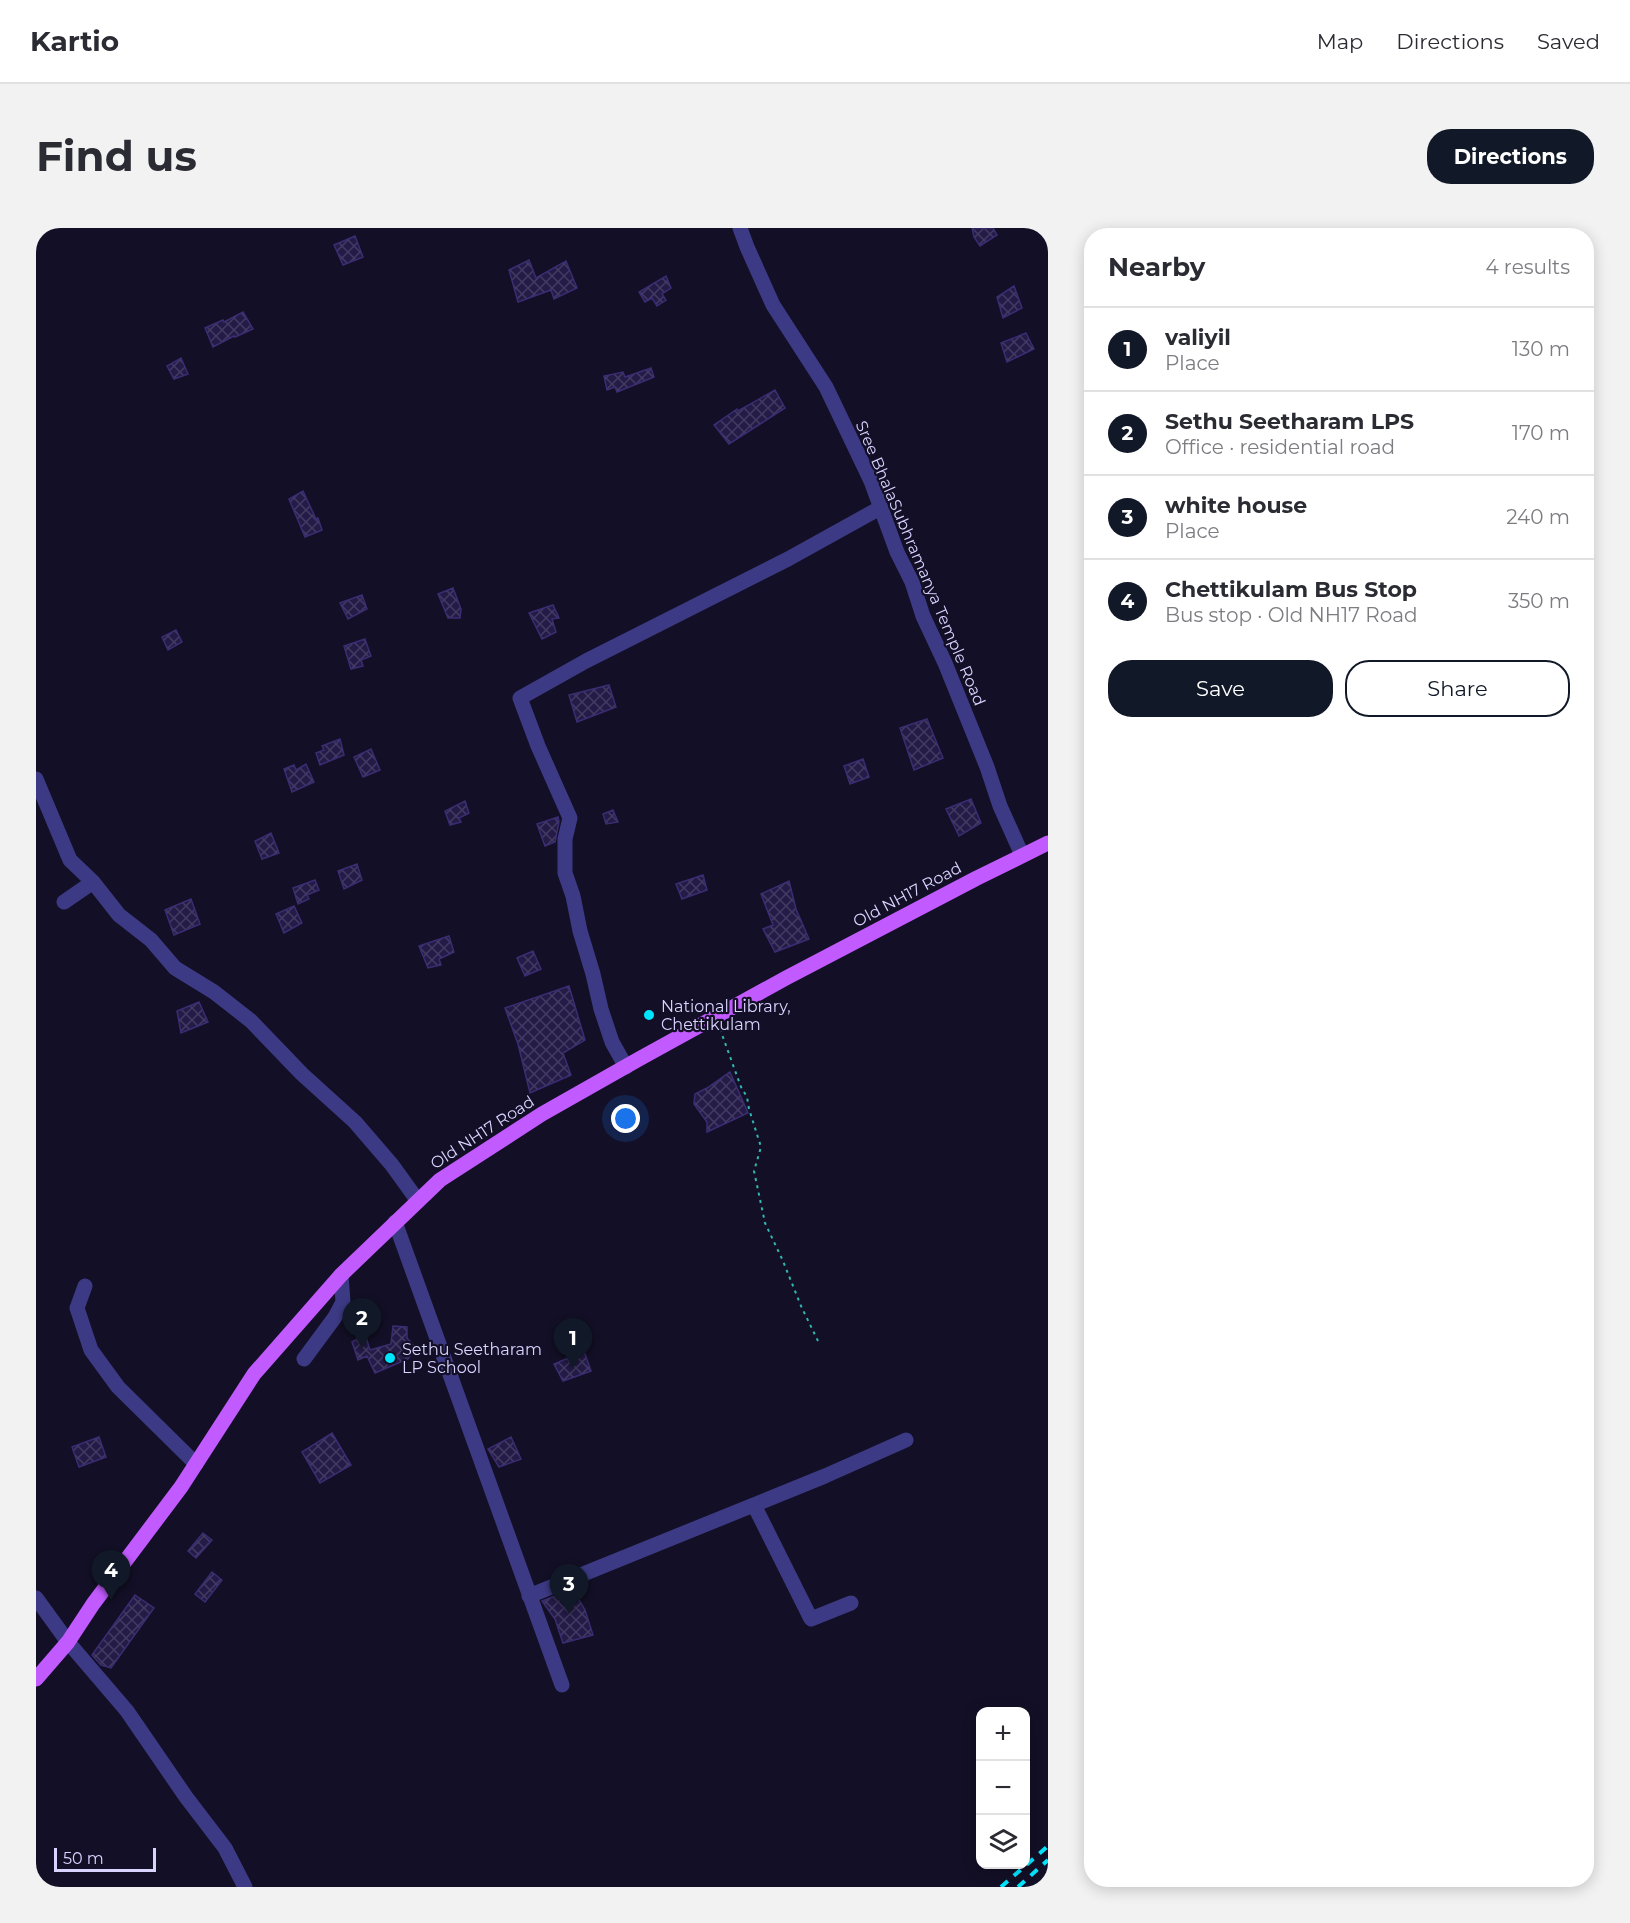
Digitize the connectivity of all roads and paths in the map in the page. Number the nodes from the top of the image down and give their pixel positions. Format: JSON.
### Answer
{"nodes":[{"id":1,"x":740,"y":228,"type":"edge"},
{"id":2,"x":880,"y":508,"type":"junction"},
{"id":3,"x":36,"y":779,"type":"edge"},
{"id":4,"x":1048,"y":843,"type":"edge"},
{"id":5,"x":1022,"y":855,"type":"junction"},
{"id":6,"x":93,"y":882,"type":"junction"},
{"id":7,"x":64,"y":902,"type":"dead end"},
{"id":8,"x":720,"y":1029,"type":"dead end"},
{"id":9,"x":626,"y":1067,"type":"junction"},
{"id":10,"x":418,"y":1201,"type":"junction"},
{"id":11,"x":395,"y":1222,"type":"junction"},
{"id":12,"x":341,"y":1275,"type":"junction"},
{"id":13,"x":85,"y":1286,"type":"dead end"},
{"id":14,"x":818,"y":1341,"type":"dead end"},
{"id":15,"x":304,"y":1359,"type":"dead end"},
{"id":16,"x":906,"y":1440,"type":"dead end"},
{"id":17,"x":196,"y":1464,"type":"junction"},
{"id":18,"x":754,"y":1505,"type":"junction"},
{"id":19,"x":530,"y":1596,"type":"junction"},
{"id":20,"x":36,"y":1598,"type":"edge"},
{"id":21,"x":851,"y":1603,"type":"dead end"},
{"id":22,"x":68,"y":1642,"type":"junction"},
{"id":23,"x":36,"y":1680,"type":"edge"},
{"id":24,"x":562,"y":1685,"type":"dead end"},
{"id":25,"x":245,"y":1887,"type":"edge"}],
"edges":[{"from":1,"to":2,"type":"street","name":"Sree BhalaSubhramanya Temple Road"},
{"from":2,"to":5,"type":"street","name":"Sree BhalaSubhramanya Temple Road"},
{"from":2,"to":9,"type":"street"},
{"from":3,"to":6,"type":"street"},
{"from":4,"to":5,"type":"main road","name":"Old NH17 Road"},
{"from":5,"to":9,"type":"main road","name":"Old NH17 Road"},
{"from":6,"to":7,"type":"street"},
{"from":6,"to":10,"type":"street"},
{"from":8,"to":14,"type":"path"},
{"from":9,"to":10,"type":"main road","name":"Old NH17 Road"},
{"from":10,"to":11,"type":"main road","name":"Old NH17 Road"},
{"from":11,"to":12,"type":"main road","name":"Old NH17 Road"},
{"from":11,"to":19,"type":"street"},
{"from":12,"to":15,"type":"street"},
{"from":12,"to":17,"type":"main road","name":"Old NH17 Road"},
{"from":13,"to":17,"type":"street"},
{"from":16,"to":18,"type":"street"},
{"from":17,"to":22,"type":"main road","name":"Old NH17 Road"},
{"from":18,"to":19,"type":"street"},
{"from":18,"to":21,"type":"street"},
{"from":19,"to":24,"type":"street"},
{"from":20,"to":22,"type":"street"},
{"from":22,"to":23,"type":"main road","name":"Old NH17 Road"},
{"from":22,"to":25,"type":"street"}]}
